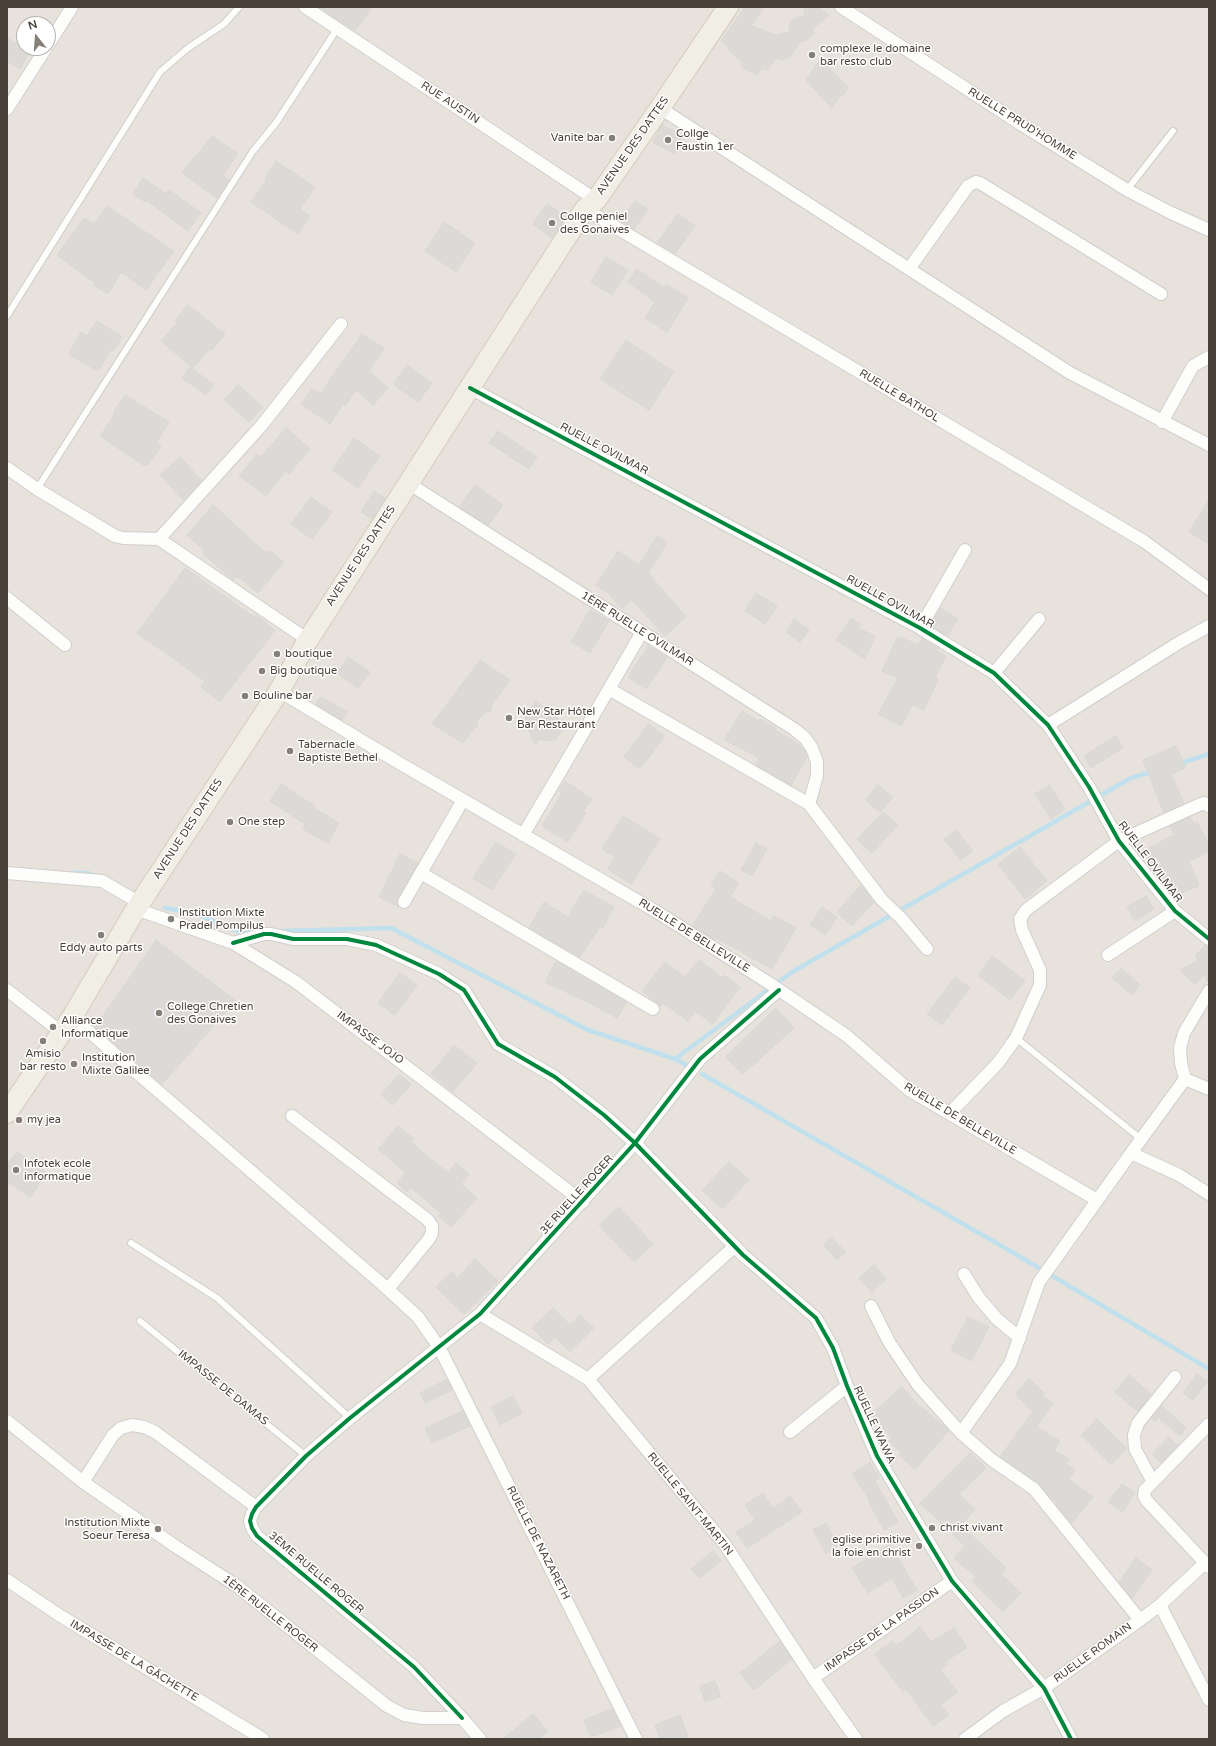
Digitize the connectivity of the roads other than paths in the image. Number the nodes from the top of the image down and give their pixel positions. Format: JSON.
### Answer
{"nodes":[{"id":1,"x":72,"y":7,"type":"edge"},
{"id":2,"x":239,"y":7,"type":"edge"},
{"id":3,"x":305,"y":7,"type":"edge"},
{"id":4,"x":728,"y":7,"type":"edge"},
{"id":5,"x":841,"y":7,"type":"edge"},
{"id":6,"x":338,"y":29,"type":"junction"},
{"id":7,"x":56,"y":32,"type":"edge"},
{"id":8,"x":41,"y":56,"type":"edge"},
{"id":9,"x":660,"y":108,"type":"junction"},
{"id":10,"x":7,"y":109,"type":"edge"},
{"id":11,"x":1173,"y":132,"type":"dead end"},
{"id":12,"x":1128,"y":190,"type":"junction"},
{"id":13,"x":590,"y":204,"type":"junction"},
{"id":14,"x":1209,"y":230,"type":"edge"},
{"id":15,"x":909,"y":269,"type":"junction"},
{"id":16,"x":1161,"y":294,"type":"dead end"},
{"id":17,"x":7,"y":316,"type":"edge"},
{"id":18,"x":341,"y":324,"type":"dead end"},
{"id":19,"x":1209,"y":356,"type":"edge"},
{"id":20,"x":470,"y":388,"type":"junction"},
{"id":21,"x":1162,"y":422,"type":"junction"},
{"id":22,"x":1209,"y":446,"type":"edge"},
{"id":23,"x":7,"y":468,"type":"edge"},
{"id":24,"x":408,"y":483,"type":"junction"},
{"id":25,"x":37,"y":489,"type":"junction"},
{"id":26,"x":159,"y":539,"type":"junction"},
{"id":27,"x":964,"y":550,"type":"dead end"},
{"id":28,"x":1209,"y":589,"type":"edge"},
{"id":29,"x":7,"y":598,"type":"edge"},
{"id":30,"x":1039,"y":619,"type":"dead end"},
{"id":31,"x":920,"y":628,"type":"junction"},
{"id":32,"x":1208,"y":628,"type":"edge"},
{"id":33,"x":642,"y":632,"type":"junction"},
{"id":34,"x":308,"y":640,"type":"junction"},
{"id":35,"x":65,"y":645,"type":"dead end"},
{"id":36,"x":994,"y":673,"type":"junction"},
{"id":37,"x":609,"y":689,"type":"junction"},
{"id":38,"x":278,"y":691,"type":"junction"},
{"id":39,"x":1048,"y":725,"type":"junction"},
{"id":40,"x":463,"y":800,"type":"junction"},
{"id":41,"x":809,"y":804,"type":"junction"},
{"id":42,"x":1209,"y":806,"type":"edge"},
{"id":43,"x":523,"y":835,"type":"junction"},
{"id":44,"x":1119,"y":841,"type":"junction"},
{"id":45,"x":7,"y":873,"type":"edge"},
{"id":46,"x":421,"y":873,"type":"junction"},
{"id":47,"x":404,"y":902,"type":"dead end"},
{"id":48,"x":138,"y":906,"type":"junction"},
{"id":49,"x":1175,"y":912,"type":"junction"},
{"id":50,"x":1209,"y":939,"type":"edge"},
{"id":51,"x":233,"y":943,"type":"junction"},
{"id":52,"x":927,"y":949,"type":"dead end"},
{"id":53,"x":1108,"y":955,"type":"dead end"},
{"id":54,"x":774,"y":987,"type":"junction"},
{"id":55,"x":7,"y":990,"type":"edge"},
{"id":56,"x":1209,"y":991,"type":"edge"},
{"id":57,"x":653,"y":1009,"type":"dead end"},
{"id":58,"x":66,"y":1025,"type":"junction"},
{"id":59,"x":1016,"y":1038,"type":"junction"},
{"id":60,"x":1186,"y":1079,"type":"junction"},
{"id":61,"x":1209,"y":1089,"type":"edge"},
{"id":62,"x":7,"y":1112,"type":"edge"},
{"id":63,"x":950,"y":1114,"type":"junction"},
{"id":64,"x":292,"y":1116,"type":"dead end"},
{"id":65,"x":1141,"y":1139,"type":"junction"},
{"id":66,"x":634,"y":1143,"type":"junction"},
{"id":67,"x":1131,"y":1153,"type":"junction"},
{"id":68,"x":1209,"y":1194,"type":"edge"},
{"id":69,"x":1097,"y":1200,"type":"junction"},
{"id":70,"x":583,"y":1202,"type":"junction"},
{"id":71,"x":131,"y":1242,"type":"dead end"},
{"id":72,"x":734,"y":1246,"type":"junction"},
{"id":73,"x":964,"y":1274,"type":"dead end"},
{"id":74,"x":388,"y":1289,"type":"junction"},
{"id":75,"x":870,"y":1306,"type":"dead end"},
{"id":76,"x":480,"y":1314,"type":"junction"},
{"id":77,"x":140,"y":1321,"type":"dead end"},
{"id":78,"x":1020,"y":1338,"type":"junction"},
{"id":79,"x":439,"y":1347,"type":"junction"},
{"id":80,"x":1175,"y":1377,"type":"dead end"},
{"id":81,"x":588,"y":1379,"type":"junction"},
{"id":82,"x":847,"y":1386,"type":"junction"},
{"id":83,"x":350,"y":1418,"type":"junction"},
{"id":84,"x":7,"y":1422,"type":"edge"},
{"id":85,"x":1209,"y":1425,"type":"edge"},
{"id":86,"x":790,"y":1432,"type":"dead end"},
{"id":87,"x":961,"y":1433,"type":"junction"},
{"id":88,"x":306,"y":1456,"type":"junction"},
{"id":89,"x":83,"y":1482,"type":"junction"},
{"id":90,"x":1154,"y":1482,"type":"junction"},
{"id":91,"x":256,"y":1507,"type":"junction"},
{"id":92,"x":1207,"y":1565,"type":"edge"},
{"id":93,"x":7,"y":1580,"type":"edge"},
{"id":94,"x":952,"y":1581,"type":"junction"},
{"id":95,"x":1160,"y":1605,"type":"junction"},
{"id":96,"x":1140,"y":1620,"type":"junction"},
{"id":97,"x":813,"y":1678,"type":"junction"},
{"id":98,"x":1044,"y":1688,"type":"junction"},
{"id":99,"x":1209,"y":1700,"type":"edge"},
{"id":100,"x":462,"y":1718,"type":"junction"},
{"id":101,"x":263,"y":1739,"type":"edge"},
{"id":102,"x":480,"y":1739,"type":"edge"},
{"id":103,"x":636,"y":1739,"type":"edge"},
{"id":104,"x":856,"y":1739,"type":"edge"},
{"id":105,"x":966,"y":1739,"type":"edge"},
{"id":106,"x":1071,"y":1739,"type":"edge"}],
"edges":[{"from":1,"to":7,"type":"street"},
{"from":2,"to":17,"type":"lane"},
{"from":3,"to":6,"type":"street","name":"RUE AUSTIN"},
{"from":4,"to":9,"type":"main road","name":"AVENUE DES DATTES"},
{"from":5,"to":12,"type":"street","name":"RUELLE PRUD'HOMME"},
{"from":6,"to":13,"type":"street","name":"RUE AUSTIN"},
{"from":6,"to":25,"type":"lane"},
{"from":8,"to":10,"type":"street"},
{"from":9,"to":13,"type":"main road","name":"AVENUE DES DATTES"},
{"from":9,"to":15,"type":"street"},
{"from":11,"to":12,"type":"lane"},
{"from":12,"to":14,"type":"street","name":"RUELLE PRUD'HOMME"},
{"from":13,"to":20,"type":"main road","name":"AVENUE DES DATTES"},
{"from":13,"to":28,"type":"street","name":"RUELLE BATHOL"},
{"from":15,"to":16,"type":"street"},
{"from":15,"to":21,"type":"street"},
{"from":18,"to":26,"type":"street"},
{"from":19,"to":21,"type":"street"},
{"from":20,"to":24,"type":"main road","name":"AVENUE DES DATTES"},
{"from":20,"to":31,"type":"street","name":"RUELLE OVILMAR"},
{"from":21,"to":22,"type":"street"},
{"from":23,"to":25,"type":"street"},
{"from":24,"to":33,"type":"street","name":"1ÈRE RUELLE OVILMAR"},
{"from":24,"to":34,"type":"main road","name":"AVENUE DES DATTES"},
{"from":25,"to":26,"type":"street"},
{"from":26,"to":34,"type":"street"},
{"from":27,"to":31,"type":"street"},
{"from":29,"to":35,"type":"street"},
{"from":30,"to":36,"type":"street"},
{"from":31,"to":36,"type":"street","name":"RUELLE OVILMAR"},
{"from":32,"to":39,"type":"street"},
{"from":33,"to":37,"type":"street"},
{"from":33,"to":41,"type":"street","name":"1ÈRE RUELLE OVILMAR"},
{"from":34,"to":38,"type":"main road","name":"AVENUE DES DATTES"},
{"from":36,"to":39,"type":"street","name":"RUELLE OVILMAR"},
{"from":37,"to":41,"type":"street"},
{"from":37,"to":43,"type":"street"},
{"from":38,"to":40,"type":"street","name":"RUELLE DE BELLEVILLE"},
{"from":38,"to":48,"type":"main road","name":"AVENUE DES DATTES"},
{"from":39,"to":44,"type":"street","name":"RUELLE OVILMAR"},
{"from":40,"to":43,"type":"street","name":"RUELLE DE BELLEVILLE"},
{"from":40,"to":46,"type":"street"},
{"from":41,"to":52,"type":"street"},
{"from":42,"to":44,"type":"street"},
{"from":43,"to":54,"type":"street","name":"RUELLE DE BELLEVILLE"},
{"from":44,"to":49,"type":"street","name":"RUELLE OVILMAR"},
{"from":44,"to":59,"type":"street"},
{"from":45,"to":48,"type":"street","name":"IMPASSE JOJO"},
{"from":46,"to":47,"type":"street"},
{"from":46,"to":57,"type":"street"},
{"from":48,"to":51,"type":"street","name":"IMPASSE JOJO"},
{"from":48,"to":58,"type":"main road","name":"AVENUE DES DATTES"},
{"from":49,"to":50,"type":"street","name":"RUELLE OVILMAR"},
{"from":49,"to":53,"type":"street"},
{"from":51,"to":66,"type":"street","name":"RUELLE WAWA"},
{"from":51,"to":70,"type":"street","name":"IMPASSE JOJO"},
{"from":54,"to":63,"type":"street","name":"RUELLE DE BELLEVILLE"},
{"from":54,"to":66,"type":"street","name":"3E RUELLE ROGER"},
{"from":55,"to":58,"type":"street","name":"RUELLE DE NAZARETH"},
{"from":56,"to":60,"type":"street"},
{"from":58,"to":62,"type":"main road","name":"AVENUE DES DATTES"},
{"from":58,"to":74,"type":"street","name":"RUELLE DE NAZARETH"},
{"from":59,"to":63,"type":"street"},
{"from":59,"to":65,"type":"lane"},
{"from":60,"to":61,"type":"street"},
{"from":60,"to":65,"type":"street"},
{"from":63,"to":69,"type":"street","name":"RUELLE DE BELLEVILLE"},
{"from":64,"to":74,"type":"street"},
{"from":65,"to":67,"type":"street"},
{"from":66,"to":70,"type":"street","name":"3E RUELLE ROGER"},
{"from":66,"to":72,"type":"street","name":"RUELLE WAWA"},
{"from":67,"to":68,"type":"street"},
{"from":67,"to":69,"type":"street"},
{"from":69,"to":78,"type":"street"},
{"from":70,"to":76,"type":"street","name":"3E RUELLE ROGER"},
{"from":71,"to":83,"type":"lane"},
{"from":72,"to":81,"type":"street"},
{"from":72,"to":82,"type":"street","name":"RUELLE WAWA"},
{"from":73,"to":78,"type":"street"},
{"from":74,"to":79,"type":"street","name":"RUELLE DE NAZARETH"},
{"from":75,"to":87,"type":"street"},
{"from":76,"to":79,"type":"street"},
{"from":76,"to":81,"type":"street","name":"RUELLE SAINT-MARTIN"},
{"from":77,"to":88,"type":"lane","name":"IMPASSE DE DAMAS"},
{"from":78,"to":87,"type":"street"},
{"from":79,"to":83,"type":"street"},
{"from":79,"to":103,"type":"street","name":"RUELLE DE NAZARETH"},
{"from":80,"to":90,"type":"street"},
{"from":81,"to":97,"type":"street","name":"RUELLE SAINT-MARTIN"},
{"from":82,"to":86,"type":"street"},
{"from":82,"to":94,"type":"street","name":"RUELLE WAWA"},
{"from":83,"to":88,"type":"street"},
{"from":84,"to":89,"type":"street","name":"1ÈRE RUELLE ROGER"},
{"from":85,"to":90,"type":"street"},
{"from":87,"to":96,"type":"street"},
{"from":88,"to":91,"type":"street"},
{"from":89,"to":91,"type":"street"},
{"from":89,"to":100,"type":"street","name":"1ÈRE RUELLE ROGER"},
{"from":90,"to":92,"type":"street"},
{"from":91,"to":100,"type":"street","name":"3ÈME RUELLE ROGER"},
{"from":92,"to":95,"type":"street","name":"RUELLE ROMAIN"},
{"from":93,"to":101,"type":"street","name":"IMPASSE DE LA GÂCHETTE"},
{"from":94,"to":97,"type":"street","name":"IMPASSE DE LA PASSION"},
{"from":94,"to":98,"type":"street","name":"RUELLE WAWA"},
{"from":95,"to":96,"type":"street","name":"RUELLE ROMAIN"},
{"from":95,"to":99,"type":"street"},
{"from":96,"to":98,"type":"street","name":"RUELLE ROMAIN"},
{"from":97,"to":104,"type":"street","name":"RUELLE SAINT-MARTIN"},
{"from":98,"to":105,"type":"street","name":"RUELLE ROMAIN"},
{"from":98,"to":106,"type":"street","name":"RUELLE WAWA"},
{"from":100,"to":102,"type":"street"}]}
